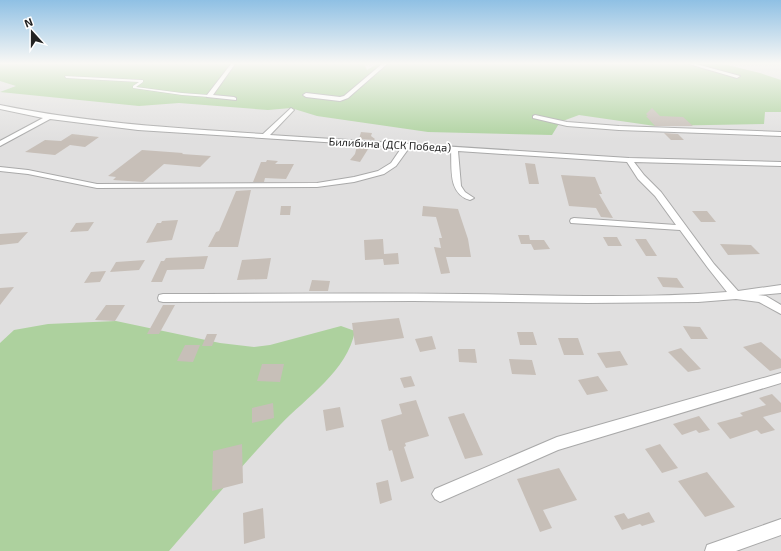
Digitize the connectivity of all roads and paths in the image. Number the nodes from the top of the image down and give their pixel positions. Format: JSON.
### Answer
{"nodes":[{"id":1,"x":153,"y":90,"type":"edge"},
{"id":2,"x":214,"y":90,"type":"edge"},
{"id":3,"x":355,"y":90,"type":"edge"},
{"id":4,"x":306,"y":95,"type":"dead end"},
{"id":5,"x":209,"y":96,"type":"junction"},
{"id":6,"x":234,"y":99,"type":"dead end"},
{"id":7,"x":0,"y":107,"type":"edge"},
{"id":8,"x":291,"y":110,"type":"dead end"},
{"id":9,"x":49,"y":117,"type":"junction"},
{"id":10,"x":535,"y":117,"type":"dead end"},
{"id":11,"x":781,"y":134,"type":"edge"},
{"id":12,"x":265,"y":136,"type":"junction"},
{"id":13,"x":0,"y":144,"type":"edge"},
{"id":14,"x":407,"y":145,"type":"junction"},
{"id":15,"x":454,"y":148,"type":"junction"},
{"id":16,"x":629,"y":160,"type":"junction"},
{"id":17,"x":781,"y":164,"type":"edge"},
{"id":18,"x":0,"y":168,"type":"edge"},
{"id":19,"x":470,"y":198,"type":"dead end"},
{"id":20,"x":574,"y":221,"type":"dead end"},
{"id":21,"x":684,"y":228,"type":"junction"},
{"id":22,"x":781,"y":289,"type":"edge"},
{"id":23,"x":736,"y":295,"type":"junction"},
{"id":24,"x":163,"y":298,"type":"dead end"},
{"id":25,"x":781,"y":310,"type":"edge"},
{"id":26,"x":781,"y":378,"type":"edge"},
{"id":27,"x":440,"y":494,"type":"dead end"},
{"id":28,"x":781,"y":527,"type":"edge"},
{"id":29,"x":713,"y":551,"type":"edge"}],
"edges":[{"from":1,"to":5,"type":"lane"},
{"from":2,"to":5,"type":"street"},
{"from":3,"to":4,"type":"street"},
{"from":5,"to":6,"type":"street"},
{"from":7,"to":9,"type":"street","name":"Билибина (ДСК Победа)"},
{"from":8,"to":12,"type":"street"},
{"from":9,"to":12,"type":"street","name":"Билибина (ДСК Победа)"},
{"from":9,"to":13,"type":"street"},
{"from":10,"to":11,"type":"street"},
{"from":12,"to":14,"type":"street","name":"Билибина (ДСК Победа)"},
{"from":14,"to":15,"type":"street","name":"Билибина (ДСК Победа)"},
{"from":14,"to":18,"type":"street"},
{"from":15,"to":16,"type":"street","name":"Билибина (ДСК Победа)"},
{"from":15,"to":19,"type":"street"},
{"from":16,"to":17,"type":"street","name":"Билибина (ДСК Победа)"},
{"from":16,"to":21,"type":"street"},
{"from":20,"to":21,"type":"street"},
{"from":21,"to":23,"type":"street"},
{"from":22,"to":23,"type":"street"},
{"from":23,"to":24,"type":"street"},
{"from":23,"to":25,"type":"street"},
{"from":26,"to":27,"type":"street"},
{"from":28,"to":29,"type":"street"}]}
